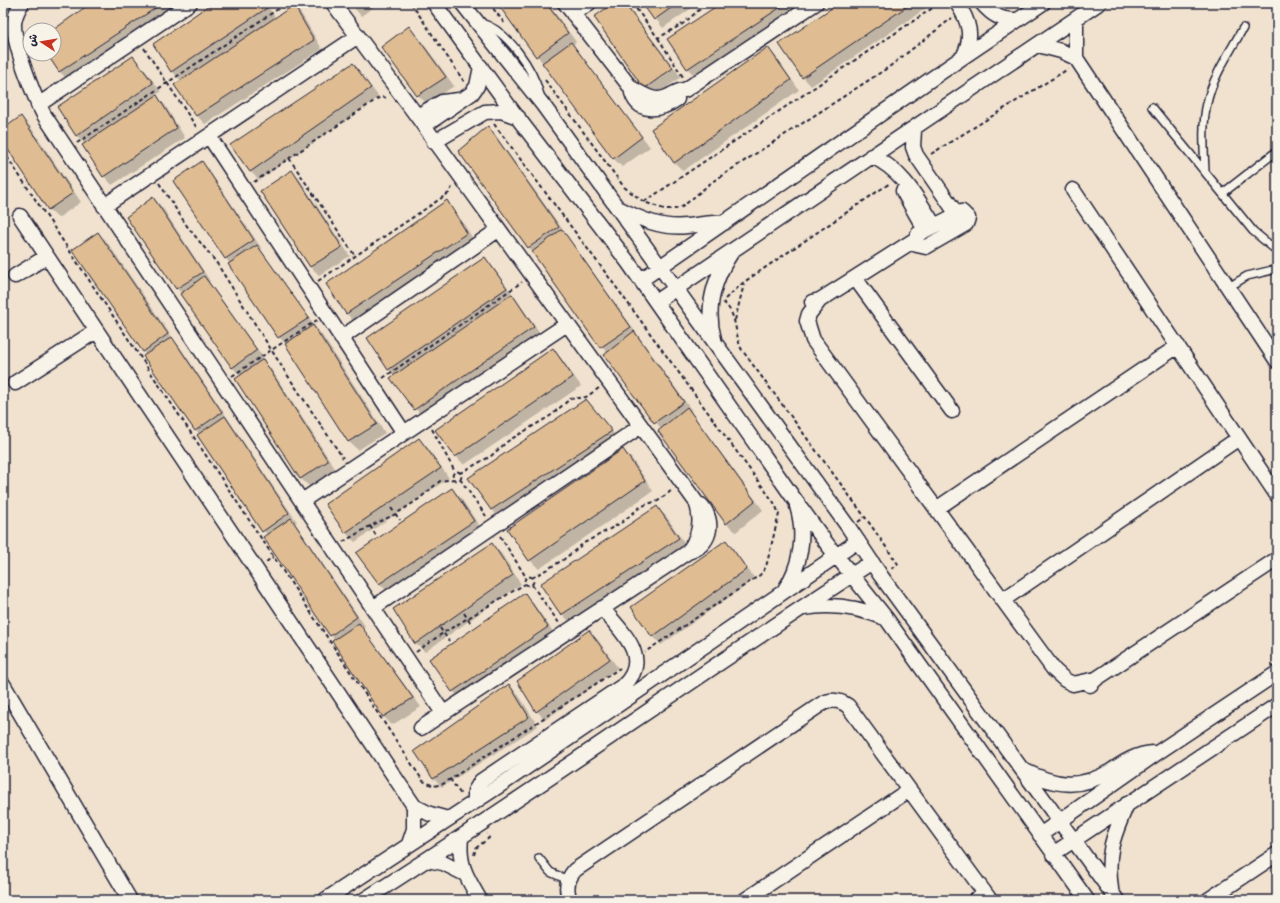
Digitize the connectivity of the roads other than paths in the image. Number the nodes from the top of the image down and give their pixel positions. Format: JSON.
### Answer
{"nodes":[{"id":1,"x":22,"y":3,"type":"edge"},
{"id":2,"x":190,"y":3,"type":"edge"},
{"id":3,"x":334,"y":3,"type":"edge"},
{"id":4,"x":434,"y":3,"type":"edge"},
{"id":5,"x":462,"y":3,"type":"edge"},
{"id":6,"x":589,"y":3,"type":"edge"},
{"id":7,"x":816,"y":3,"type":"edge"},
{"id":8,"x":982,"y":3,"type":"edge"},
{"id":9,"x":1043,"y":3,"type":"edge"},
{"id":10,"x":1099,"y":3,"type":"edge"},
{"id":11,"x":959,"y":7,"type":"edge"},
{"id":12,"x":569,"y":8,"type":"edge"},
{"id":13,"x":1076,"y":18,"type":"junction"},
{"id":14,"x":1017,"y":20,"type":"junction"},
{"id":15,"x":1244,"y":28,"type":"dead end"},
{"id":16,"x":358,"y":36,"type":"junction"},
{"id":17,"x":1038,"y":45,"type":"junction"},
{"id":18,"x":963,"y":57,"type":"junction"},
{"id":19,"x":1076,"y":58,"type":"junction"},
{"id":20,"x":481,"y":67,"type":"junction"},
{"id":21,"x":467,"y":97,"type":"junction"},
{"id":22,"x":38,"y":106,"type":"junction"},
{"id":23,"x":1152,"y":107,"type":"dead end"},
{"id":24,"x":484,"y":112,"type":"junction"},
{"id":25,"x":518,"y":117,"type":"junction"},
{"id":26,"x":420,"y":121,"type":"junction"},
{"id":27,"x":914,"y":130,"type":"junction"},
{"id":28,"x":207,"y":137,"type":"junction"},
{"id":29,"x":434,"y":142,"type":"junction"},
{"id":30,"x":1277,"y":151,"type":"edge"},
{"id":31,"x":871,"y":156,"type":"junction"},
{"id":32,"x":1204,"y":171,"type":"junction"},
{"id":33,"x":1073,"y":190,"type":"dead end"},
{"id":34,"x":1223,"y":193,"type":"junction"},
{"id":35,"x":104,"y":206,"type":"junction"},
{"id":36,"x":616,"y":206,"type":"junction"},
{"id":37,"x":956,"y":213,"type":"junction"},
{"id":38,"x":20,"y":216,"type":"dead end"},
{"id":39,"x":724,"y":223,"type":"junction"},
{"id":40,"x":498,"y":230,"type":"junction"},
{"id":41,"x":925,"y":231,"type":"junction"},
{"id":42,"x":734,"y":248,"type":"junction"},
{"id":43,"x":1277,"y":251,"type":"edge"},
{"id":44,"x":46,"y":257,"type":"junction"},
{"id":45,"x":660,"y":267,"type":"junction"},
{"id":46,"x":1277,"y":269,"type":"edge"},
{"id":47,"x":15,"y":276,"type":"dead end"},
{"id":48,"x":855,"y":278,"type":"junction"},
{"id":49,"x":641,"y":280,"type":"junction"},
{"id":50,"x":1229,"y":287,"type":"junction"},
{"id":51,"x":675,"y":288,"type":"junction"},
{"id":52,"x":656,"y":302,"type":"junction"},
{"id":53,"x":567,"y":324,"type":"junction"},
{"id":54,"x":96,"y":331,"type":"junction"},
{"id":55,"x":341,"y":338,"type":"junction"},
{"id":56,"x":1178,"y":346,"type":"junction"},
{"id":57,"x":717,"y":347,"type":"junction"},
{"id":58,"x":1277,"y":361,"type":"edge"},
{"id":59,"x":14,"y":383,"type":"dead end"},
{"id":60,"x":952,"y":411,"type":"dead end"},
{"id":61,"x":641,"y":426,"type":"junction"},
{"id":62,"x":404,"y":433,"type":"junction"},
{"id":63,"x":1239,"y":438,"type":"junction"},
{"id":64,"x":1277,"y":494,"type":"edge"},
{"id":65,"x":796,"y":500,"type":"junction"},
{"id":66,"x":302,"y":501,"type":"junction"},
{"id":67,"x":936,"y":509,"type":"junction"},
{"id":68,"x":858,"y":541,"type":"junction"},
{"id":69,"x":837,"y":556,"type":"junction"},
{"id":70,"x":1277,"y":559,"type":"edge"},
{"id":71,"x":872,"y":562,"type":"junction"},
{"id":72,"x":852,"y":575,"type":"junction"},
{"id":73,"x":782,"y":595,"type":"junction"},
{"id":74,"x":1003,"y":600,"type":"junction"},
{"id":75,"x":373,"y":608,"type":"junction"},
{"id":76,"x":602,"y":608,"type":"junction"},
{"id":77,"x":799,"y":609,"type":"junction"},
{"id":78,"x":886,"y":618,"type":"junction"},
{"id":79,"x":1277,"y":673,"type":"edge"},
{"id":80,"x":3,"y":684,"type":"edge"},
{"id":81,"x":1277,"y":706,"type":"edge"},
{"id":82,"x":443,"y":713,"type":"junction"},
{"id":83,"x":421,"y":728,"type":"dead end"},
{"id":84,"x":1157,"y":753,"type":"junction"},
{"id":85,"x":1022,"y":770,"type":"junction"},
{"id":86,"x":909,"y":790,"type":"junction"},
{"id":87,"x":472,"y":803,"type":"junction"},
{"id":88,"x":1127,"y":804,"type":"junction"},
{"id":89,"x":414,"y":806,"type":"junction"},
{"id":90,"x":448,"y":818,"type":"junction"},
{"id":91,"x":1060,"y":822,"type":"junction"},
{"id":92,"x":1040,"y":835,"type":"junction"},
{"id":93,"x":461,"y":838,"type":"junction"},
{"id":94,"x":1073,"y":840,"type":"junction"},
{"id":95,"x":409,"y":844,"type":"junction"},
{"id":96,"x":1053,"y":854,"type":"junction"},
{"id":97,"x":1277,"y":854,"type":"edge"},
{"id":98,"x":539,"y":858,"type":"dead end"},
{"id":99,"x":426,"y":860,"type":"junction"},
{"id":100,"x":464,"y":874,"type":"junction"},
{"id":101,"x":568,"y":880,"type":"junction"},
{"id":102,"x":1114,"y":896,"type":"edge"},
{"id":103,"x":983,"y":898,"type":"edge"},
{"id":104,"x":1213,"y":899,"type":"edge"},
{"id":105,"x":130,"y":900,"type":"edge"},
{"id":106,"x":325,"y":900,"type":"edge"},
{"id":107,"x":364,"y":900,"type":"edge"},
{"id":108,"x":480,"y":900,"type":"edge"},
{"id":109,"x":570,"y":900,"type":"edge"},
{"id":110,"x":745,"y":900,"type":"edge"},
{"id":111,"x":1087,"y":900,"type":"edge"}],
"edges":[{"from":1,"to":22,"type":"street"},
{"from":2,"to":22,"type":"street"},
{"from":3,"to":16,"type":"street"},
{"from":4,"to":20,"type":"street"},
{"from":5,"to":36,"type":"street"},
{"from":6,"to":12,"type":"street"},
{"from":7,"to":12,"type":"street"},
{"from":8,"to":14,"type":"street"},
{"from":9,"to":14,"type":"street"},
{"from":10,"to":13,"type":"street"},
{"from":11,"to":18,"type":"street"},
{"from":13,"to":17,"type":"street"},
{"from":13,"to":19,"type":"street"},
{"from":14,"to":18,"type":"street"},
{"from":15,"to":32,"type":"lane"},
{"from":16,"to":26,"type":"street"},
{"from":16,"to":28,"type":"street"},
{"from":17,"to":19,"type":"street"},
{"from":17,"to":27,"type":"street"},
{"from":18,"to":39,"type":"street"},
{"from":19,"to":50,"type":"street"},
{"from":20,"to":21,"type":"street"},
{"from":20,"to":25,"type":"street"},
{"from":21,"to":24,"type":"street"},
{"from":21,"to":26,"type":"street"},
{"from":22,"to":35,"type":"street"},
{"from":23,"to":32,"type":"lane"},
{"from":24,"to":25,"type":"street"},
{"from":24,"to":29,"type":"street"},
{"from":25,"to":49,"type":"street"},
{"from":26,"to":29,"type":"street"},
{"from":27,"to":31,"type":"street"},
{"from":27,"to":37,"type":"street"},
{"from":28,"to":35,"type":"street"},
{"from":28,"to":55,"type":"street"},
{"from":29,"to":40,"type":"street"},
{"from":30,"to":34,"type":"lane"},
{"from":31,"to":41,"type":"street"},
{"from":31,"to":42,"type":"street"},
{"from":32,"to":34,"type":"lane"},
{"from":33,"to":56,"type":"street"},
{"from":34,"to":43,"type":"lane"},
{"from":35,"to":66,"type":"street"},
{"from":36,"to":39,"type":"street"},
{"from":36,"to":45,"type":"street"},
{"from":37,"to":41,"type":"street"},
{"from":37,"to":41,"type":"street"},
{"from":38,"to":44,"type":"street"},
{"from":39,"to":45,"type":"street"},
{"from":40,"to":53,"type":"street"},
{"from":40,"to":55,"type":"street"},
{"from":41,"to":48,"type":"street"},
{"from":42,"to":51,"type":"street"},
{"from":42,"to":57,"type":"street"},
{"from":44,"to":47,"type":"street"},
{"from":44,"to":54,"type":"street"},
{"from":45,"to":49,"type":"street"},
{"from":45,"to":51,"type":"street"},
{"from":46,"to":50,"type":"lane"},
{"from":48,"to":60,"type":"street"},
{"from":48,"to":67,"type":"street"},
{"from":49,"to":52,"type":"street"},
{"from":50,"to":58,"type":"street"},
{"from":51,"to":52,"type":"street"},
{"from":51,"to":57,"type":"street"},
{"from":52,"to":65,"type":"street"},
{"from":53,"to":61,"type":"street"},
{"from":53,"to":62,"type":"street"},
{"from":54,"to":59,"type":"street"},
{"from":54,"to":89,"type":"street"},
{"from":55,"to":62,"type":"street"},
{"from":56,"to":63,"type":"street"},
{"from":56,"to":67,"type":"street"},
{"from":57,"to":68,"type":"street"},
{"from":61,"to":75,"type":"street"},
{"from":61,"to":76,"type":"street"},
{"from":62,"to":66,"type":"street"},
{"from":63,"to":64,"type":"street"},
{"from":63,"to":74,"type":"street"},
{"from":65,"to":69,"type":"street"},
{"from":65,"to":73,"type":"street"},
{"from":66,"to":75,"type":"street"},
{"from":67,"to":74,"type":"street"},
{"from":68,"to":69,"type":"street"},
{"from":68,"to":71,"type":"street"},
{"from":69,"to":72,"type":"street"},
{"from":69,"to":73,"type":"street"},
{"from":70,"to":74,"type":"street"},
{"from":71,"to":72,"type":"street"},
{"from":71,"to":85,"type":"street"},
{"from":72,"to":77,"type":"street"},
{"from":72,"to":78,"type":"street"},
{"from":73,"to":87,"type":"street"},
{"from":75,"to":82,"type":"street"},
{"from":76,"to":82,"type":"street"},
{"from":76,"to":87,"type":"street"},
{"from":77,"to":78,"type":"street"},
{"from":77,"to":93,"type":"street"},
{"from":78,"to":92,"type":"street"},
{"from":79,"to":84,"type":"street"},
{"from":80,"to":105,"type":"street"},
{"from":81,"to":88,"type":"street"},
{"from":82,"to":83,"type":"street"},
{"from":84,"to":85,"type":"street"},
{"from":84,"to":91,"type":"street"},
{"from":85,"to":91,"type":"street"},
{"from":86,"to":101,"type":"street"},
{"from":86,"to":103,"type":"street"},
{"from":86,"to":110,"type":"street"},
{"from":87,"to":90,"type":"street"},
{"from":88,"to":94,"type":"street"},
{"from":88,"to":102,"type":"street"},
{"from":89,"to":90,"type":"street"},
{"from":89,"to":95,"type":"street"},
{"from":90,"to":95,"type":"street"},
{"from":91,"to":92,"type":"street"},
{"from":91,"to":94,"type":"street"},
{"from":92,"to":96,"type":"street"},
{"from":93,"to":99,"type":"street"},
{"from":93,"to":100,"type":"street"},
{"from":94,"to":96,"type":"street"},
{"from":94,"to":102,"type":"street"},
{"from":95,"to":106,"type":"street"},
{"from":96,"to":111,"type":"street"},
{"from":97,"to":104,"type":"street"},
{"from":98,"to":101,"type":"lane"},
{"from":99,"to":100,"type":"street"},
{"from":99,"to":107,"type":"street"},
{"from":100,"to":108,"type":"street"},
{"from":101,"to":109,"type":"street"}]}
